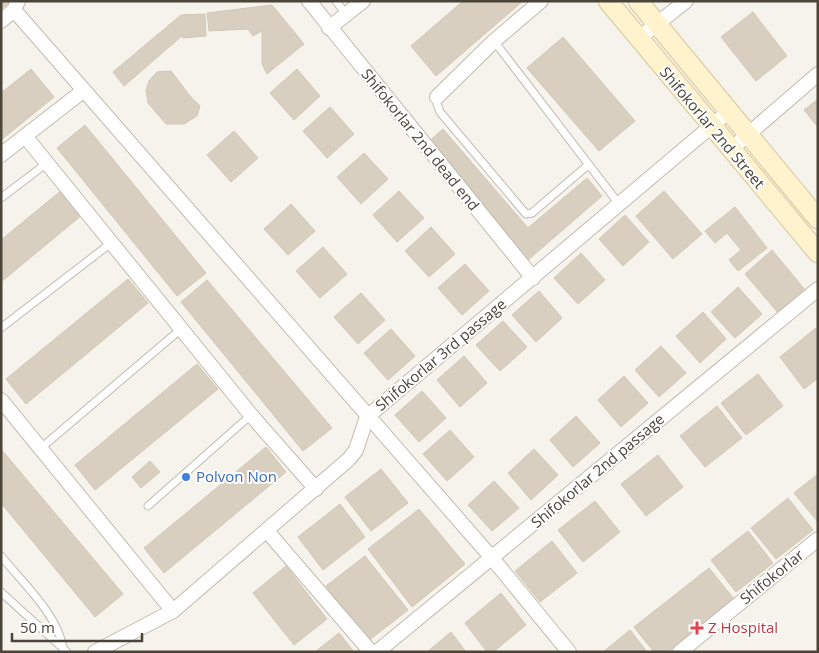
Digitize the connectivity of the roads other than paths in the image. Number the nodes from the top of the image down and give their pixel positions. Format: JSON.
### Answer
{"nodes":[{"id":1,"x":309,"y":1,"type":"edge"},
{"id":2,"x":336,"y":1,"type":"edge"},
{"id":3,"x":362,"y":1,"type":"edge"},
{"id":4,"x":541,"y":1,"type":"edge"},
{"id":5,"x":608,"y":1,"type":"edge"},
{"id":6,"x":638,"y":1,"type":"edge"},
{"id":7,"x":686,"y":1,"type":"edge"},
{"id":8,"x":16,"y":6,"type":"edge"},
{"id":9,"x":346,"y":14,"type":"junction"},
{"id":10,"x":1,"y":21,"type":"edge"},
{"id":11,"x":658,"y":24,"type":"junction"},
{"id":12,"x":329,"y":28,"type":"junction"},
{"id":13,"x":638,"y":39,"type":"junction"},
{"id":14,"x":494,"y":41,"type":"junction"},
{"id":15,"x":818,"y":74,"type":"edge"},
{"id":16,"x":83,"y":91,"type":"junction"},
{"id":17,"x":437,"y":97,"type":"joint"},
{"id":18,"x":728,"y":112,"type":"junction"},
{"id":19,"x":710,"y":127,"type":"junction"},
{"id":20,"x":748,"y":134,"type":"junction"},
{"id":21,"x":25,"y":136,"type":"junction"},
{"id":22,"x":730,"y":150,"type":"junction"},
{"id":23,"x":1,"y":155,"type":"edge"},
{"id":24,"x":47,"y":163,"type":"junction"},
{"id":25,"x":588,"y":165,"type":"junction"},
{"id":26,"x":1,"y":198,"type":"edge"},
{"id":27,"x":619,"y":204,"type":"junction"},
{"id":28,"x":818,"y":219,"type":"edge"},
{"id":29,"x":111,"y":243,"type":"junction"},
{"id":30,"x":818,"y":253,"type":"edge"},
{"id":31,"x":533,"y":278,"type":"junction"},
{"id":32,"x":818,"y":289,"type":"edge"},
{"id":33,"x":1,"y":328,"type":"edge"},
{"id":34,"x":181,"y":329,"type":"junction"},
{"id":35,"x":1,"y":400,"type":"edge"},
{"id":36,"x":251,"y":415,"type":"junction"},
{"id":37,"x":367,"y":416,"type":"junction"},
{"id":38,"x":41,"y":448,"type":"junction"},
{"id":39,"x":316,"y":489,"type":"junction"},
{"id":40,"x":148,"y":506,"type":"dead end"},
{"id":41,"x":267,"y":531,"type":"junction"},
{"id":42,"x":818,"y":539,"type":"edge"},
{"id":43,"x":1,"y":556,"type":"edge"},
{"id":44,"x":492,"y":558,"type":"junction"},
{"id":45,"x":1,"y":592,"type":"edge"},
{"id":46,"x":173,"y":611,"type":"junction"},
{"id":47,"x":65,"y":650,"type":"edge"},
{"id":48,"x":95,"y":652,"type":"edge"},
{"id":49,"x":371,"y":652,"type":"edge"},
{"id":50,"x":377,"y":652,"type":"edge"},
{"id":51,"x":569,"y":652,"type":"edge"},
{"id":52,"x":680,"y":652,"type":"edge"}],
"edges":[{"from":1,"to":12,"type":"street","name":"Shifokorlar 2nd dead end"},
{"from":2,"to":9,"type":"lane"},
{"from":3,"to":9,"type":"street"},
{"from":4,"to":14,"type":"street"},
{"from":5,"to":13,"type":"street","name":"Shifokorlar 2nd Street"},
{"from":6,"to":11,"type":"street","name":"Shifokorlar 2nd Street"},
{"from":7,"to":11,"type":"street"},
{"from":8,"to":10,"type":"street"},
{"from":8,"to":16,"type":"street"},
{"from":9,"to":12,"type":"street"},
{"from":11,"to":13,"type":"street"},
{"from":11,"to":18,"type":"street","name":"Shifokorlar 2nd Street"},
{"from":12,"to":31,"type":"street","name":"Shifokorlar 2nd dead end"},
{"from":13,"to":19,"type":"street","name":"Shifokorlar 2nd Street"},
{"from":14,"to":17,"type":"street"},
{"from":14,"to":25,"type":"lane"},
{"from":15,"to":20,"type":"street"},
{"from":16,"to":21,"type":"street"},
{"from":16,"to":37,"type":"street"},
{"from":17,"to":25,"type":"lane"},
{"from":18,"to":19,"type":"street","name":"Shifokorlar 3rd passage"},
{"from":18,"to":20,"type":"street","name":"Shifokorlar 2nd Street"},
{"from":19,"to":22,"type":"street","name":"Shifokorlar 2nd Street"},
{"from":19,"to":27,"type":"street","name":"Shifokorlar 3rd passage"},
{"from":20,"to":22,"type":"street"},
{"from":20,"to":28,"type":"street","name":"Shifokorlar 2nd Street"},
{"from":21,"to":23,"type":"street"},
{"from":21,"to":24,"type":"street"},
{"from":22,"to":30,"type":"street","name":"Shifokorlar 2nd Street"},
{"from":24,"to":26,"type":"lane"},
{"from":24,"to":29,"type":"street"},
{"from":25,"to":27,"type":"lane"},
{"from":27,"to":31,"type":"street","name":"Shifokorlar 3rd passage"},
{"from":29,"to":33,"type":"lane"},
{"from":29,"to":34,"type":"street"},
{"from":31,"to":37,"type":"street","name":"Shifokorlar 3rd passage"},
{"from":32,"to":44,"type":"street","name":"Shifokorlar 2nd passage"},
{"from":34,"to":36,"type":"street"},
{"from":34,"to":38,"type":"lane"},
{"from":35,"to":38,"type":"street"},
{"from":36,"to":39,"type":"street"},
{"from":36,"to":40,"type":"lane"},
{"from":37,"to":39,"type":"street","name":"Shifokorlar 3rd passage"},
{"from":37,"to":44,"type":"street"},
{"from":38,"to":46,"type":"street"},
{"from":39,"to":41,"type":"street","name":"Shifokorlar 3rd passage"},
{"from":41,"to":46,"type":"street","name":"Shifokorlar 3rd passage"},
{"from":41,"to":49,"type":"street"},
{"from":42,"to":52,"type":"street","name":"Shifokorlar"},
{"from":43,"to":47,"type":"lane"},
{"from":44,"to":50,"type":"street","name":"Shifokorlar 2nd passage"},
{"from":44,"to":51,"type":"street"},
{"from":45,"to":47,"type":"lane"},
{"from":46,"to":48,"type":"street","name":"Shifokorlar 3rd passage"}]}
